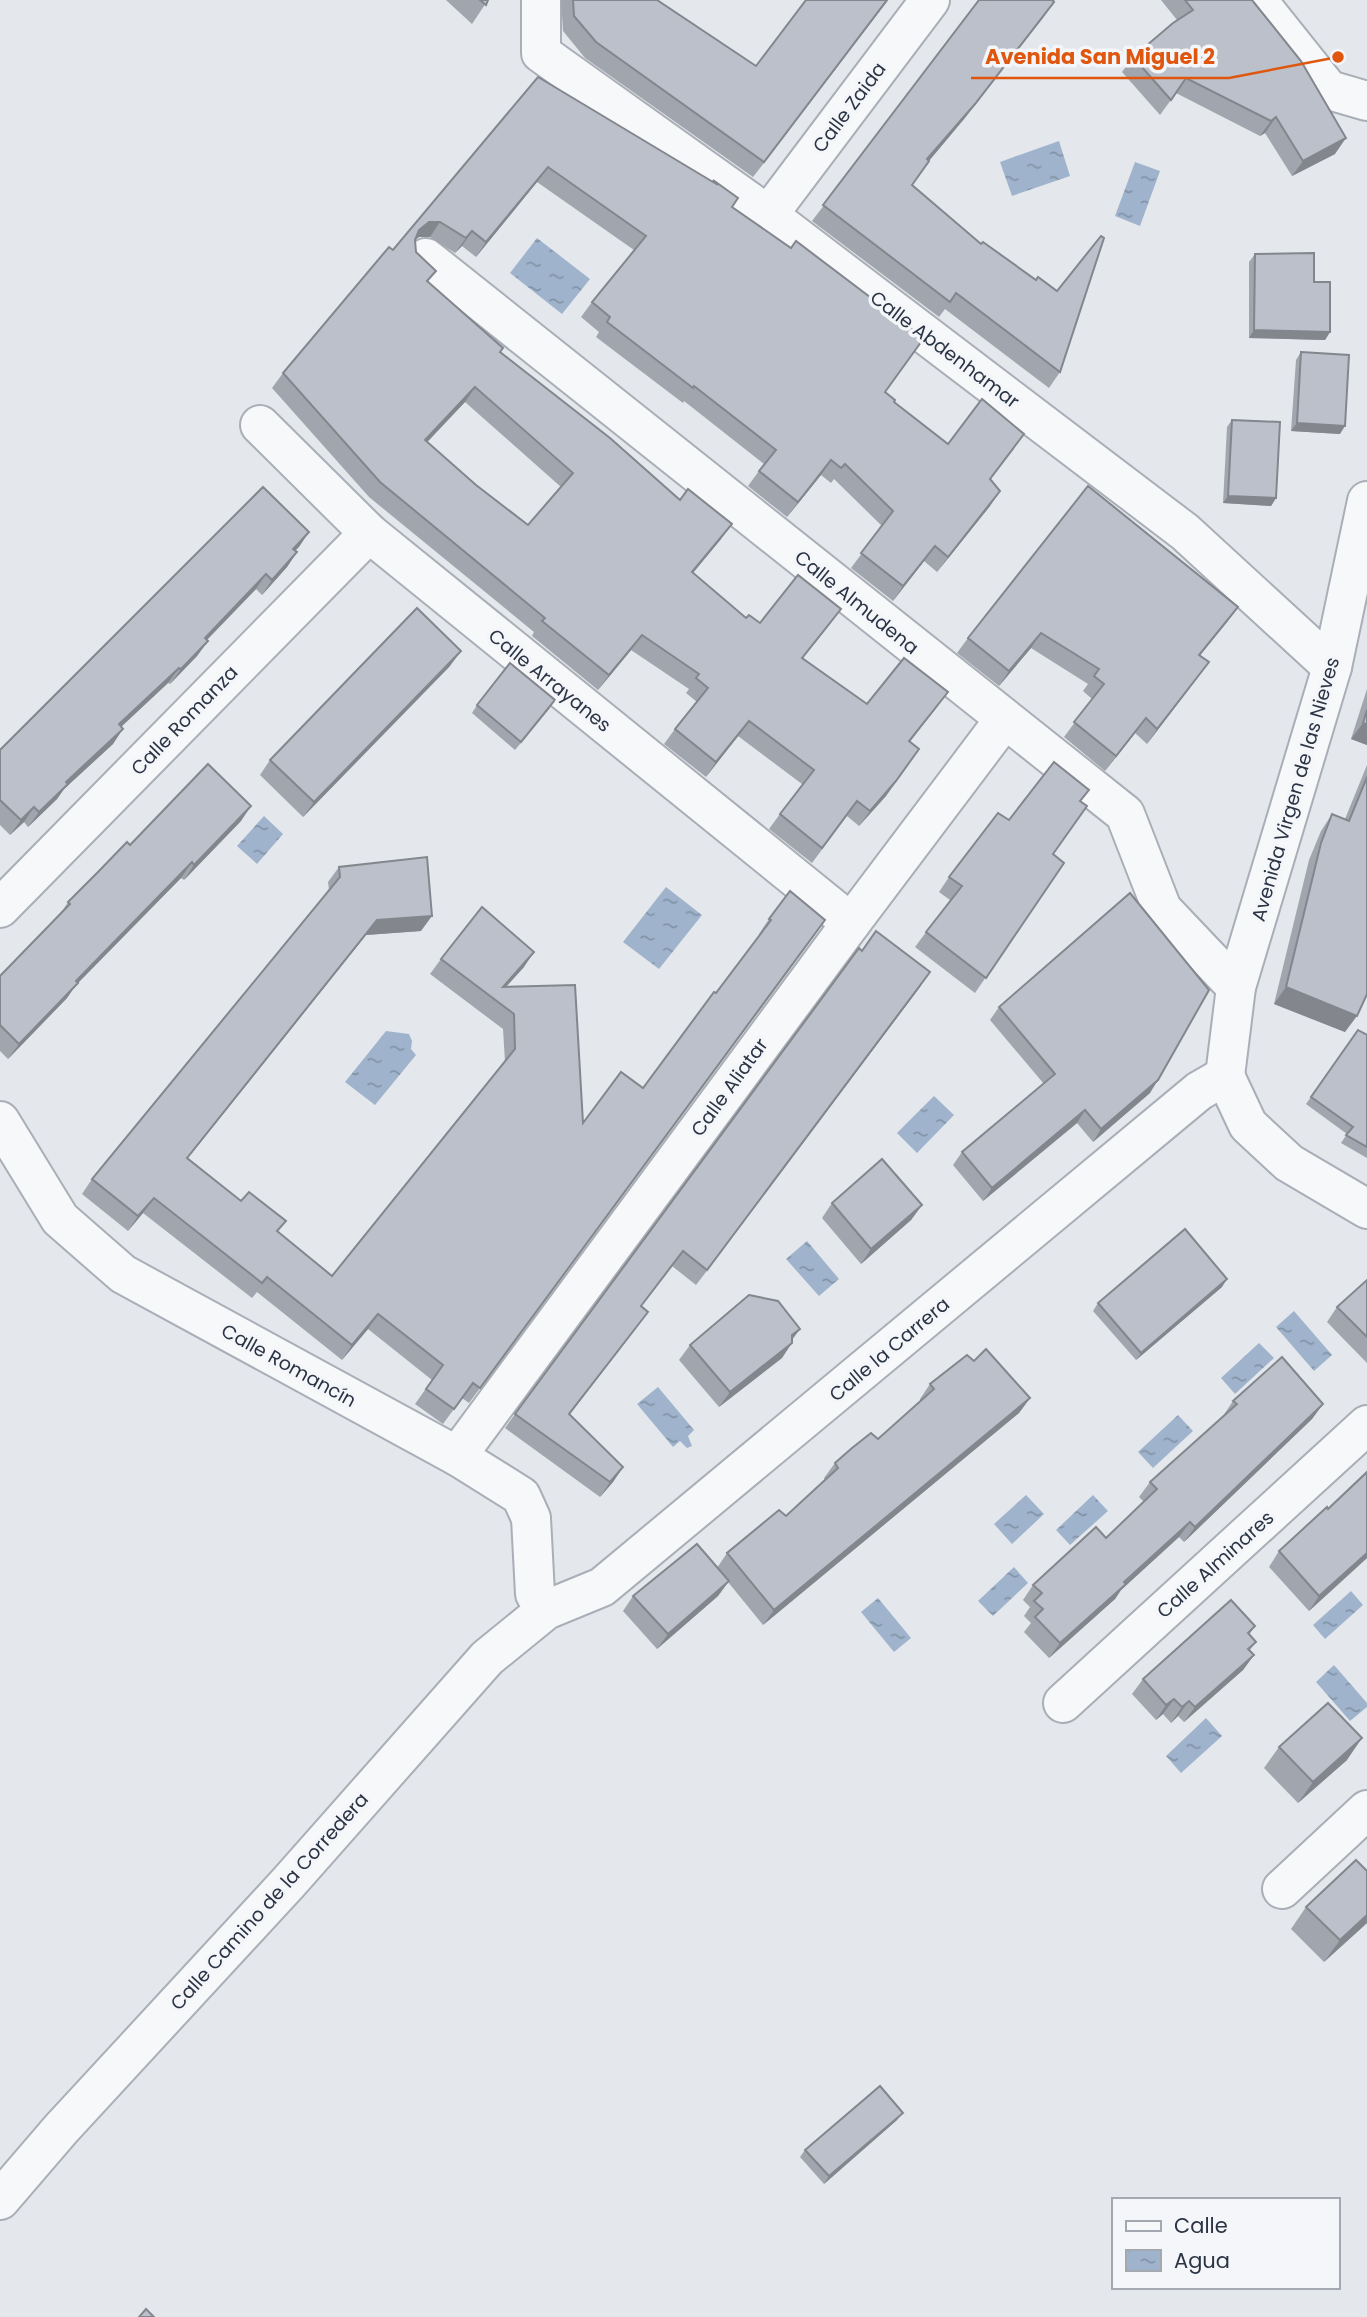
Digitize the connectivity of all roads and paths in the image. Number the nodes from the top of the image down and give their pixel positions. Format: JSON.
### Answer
{"nodes":[{"id":1,"x":541,"y":0,"type":"edge"},
{"id":2,"x":930,"y":0,"type":"edge"},
{"id":3,"x":1256,"y":0,"type":"edge"},
{"id":4,"x":1367,"y":101,"type":"edge"},
{"id":5,"x":768,"y":215,"type":"junction"},
{"id":6,"x":426,"y":258,"type":"edge"},
{"id":7,"x":260,"y":425,"type":"dead end"},
{"id":8,"x":1367,"y":501,"type":"edge"},
{"id":9,"x":369,"y":533,"type":"junction"},
{"id":10,"x":1332,"y":667,"type":"junction"},
{"id":11,"x":1004,"y":720,"type":"junction"},
{"id":12,"x":0,"y":908,"type":"edge"},
{"id":13,"x":851,"y":923,"type":"junction"},
{"id":14,"x":1236,"y":987,"type":"junction"},
{"id":15,"x":1225,"y":1076,"type":"junction"},
{"id":16,"x":0,"y":1121,"type":"edge"},
{"id":17,"x":1367,"y":1209,"type":"edge"},
{"id":18,"x":1367,"y":1424,"type":"edge"},
{"id":19,"x":457,"y":1456,"type":"junction"},
{"id":20,"x":546,"y":1610,"type":"junction"},
{"id":21,"x":1063,"y":1703,"type":"dead end"},
{"id":22,"x":1367,"y":1810,"type":"edge"},
{"id":23,"x":1282,"y":1889,"type":"dead end"},
{"id":24,"x":0,"y":2200,"type":"edge"}],
"edges":[{"from":1,"to":5,"type":"street","name":"Calle Abdenhamar"},
{"from":2,"to":5,"type":"street","name":"Calle Zaida"},
{"from":3,"to":4,"type":"street"},
{"from":5,"to":10,"type":"street","name":"Calle Abdenhamar"},
{"from":6,"to":11,"type":"street","name":"Calle Almudena"},
{"from":7,"to":9,"type":"street","name":"Calle Arrayanes"},
{"from":8,"to":10,"type":"street","name":"Avenida Virgen de las Nieves"},
{"from":9,"to":12,"type":"street","name":"Calle Romanza"},
{"from":9,"to":13,"type":"street","name":"Calle Arrayanes"},
{"from":10,"to":14,"type":"street","name":"Avenida Virgen de las Nieves"},
{"from":11,"to":13,"type":"street","name":"Calle Aliatar"},
{"from":11,"to":14,"type":"street","name":"Calle Almudena"},
{"from":13,"to":19,"type":"street","name":"Calle Aliatar"},
{"from":14,"to":15,"type":"street","name":"Avenida Virgen de las Nieves"},
{"from":15,"to":17,"type":"street"},
{"from":15,"to":20,"type":"street","name":"Calle la Carrera"},
{"from":16,"to":19,"type":"street","name":"Calle Romancín"},
{"from":18,"to":21,"type":"street","name":"Calle Alminares"},
{"from":19,"to":20,"type":"street","name":"Calle Romancín"},
{"from":20,"to":24,"type":"street","name":"Calle Camino de la Corredera"},
{"from":22,"to":23,"type":"street"}]}
